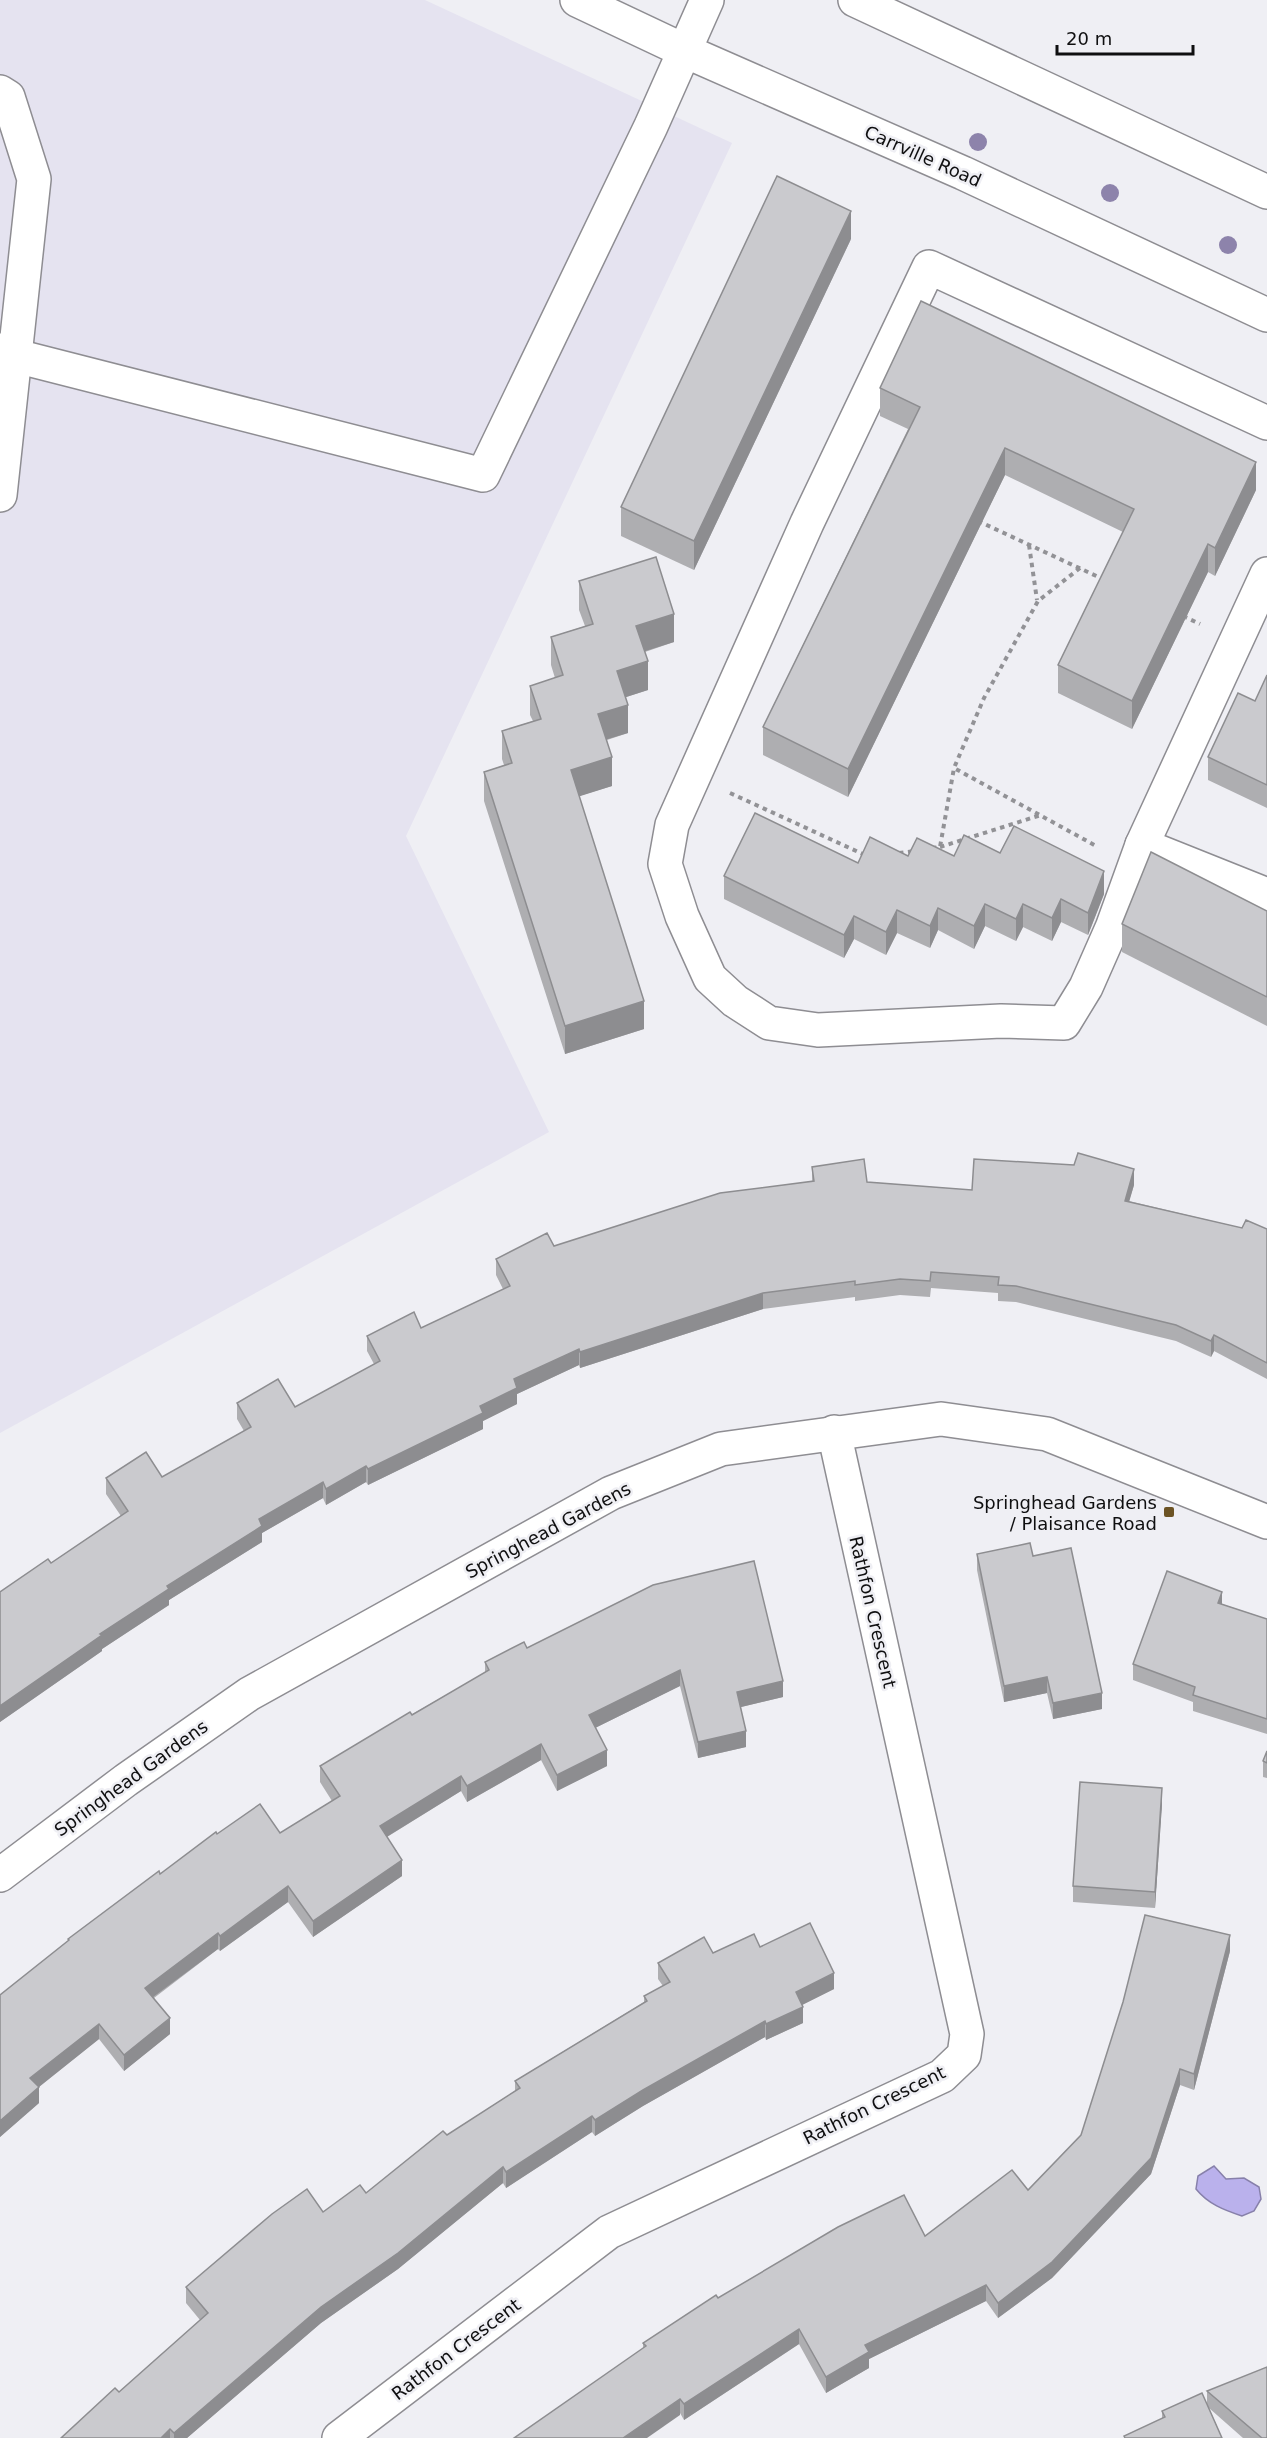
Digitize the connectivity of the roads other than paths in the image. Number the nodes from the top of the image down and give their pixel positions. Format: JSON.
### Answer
{"nodes":[{"id":1,"x":577,"y":0,"type":"edge"},
{"id":2,"x":707,"y":0,"type":"edge"},
{"id":3,"x":855,"y":0,"type":"edge"},
{"id":4,"x":685,"y":51,"type":"junction"},
{"id":5,"x":0,"y":92,"type":"edge"},
{"id":6,"x":1267,"y":192,"type":"edge"},
{"id":7,"x":1267,"y":315,"type":"edge"},
{"id":8,"x":8,"y":353,"type":"edge"},
{"id":9,"x":4,"y":419,"type":"edge"},
{"id":10,"x":1267,"y":423,"type":"edge"},
{"id":11,"x":0,"y":495,"type":"edge"},
{"id":12,"x":1267,"y":574,"type":"edge"},
{"id":13,"x":1138,"y":856,"type":"junction"},
{"id":14,"x":1267,"y":895,"type":"edge"},
{"id":15,"x":834,"y":1432,"type":"junction"},
{"id":16,"x":1267,"y":1522,"type":"edge"},
{"id":17,"x":0,"y":1875,"type":"edge"},
{"id":18,"x":339,"y":2438,"type":"edge"}],
"edges":[{"from":1,"to":4,"type":"street","name":"Carrville Road"},
{"from":2,"to":4,"type":"street"},
{"from":3,"to":6,"type":"street"},
{"from":4,"to":7,"type":"street","name":"Carrville Road"},
{"from":4,"to":8,"type":"street"},
{"from":5,"to":8,"type":"street"},
{"from":8,"to":9,"type":"street"},
{"from":9,"to":11,"type":"street"},
{"from":10,"to":13,"type":"street"},
{"from":12,"to":13,"type":"street"},
{"from":13,"to":14,"type":"street"},
{"from":15,"to":16,"type":"street","name":"Springhead Gardens"},
{"from":15,"to":17,"type":"street","name":"Springhead Gardens"},
{"from":15,"to":18,"type":"street","name":"Rathfon Crescent"}]}
